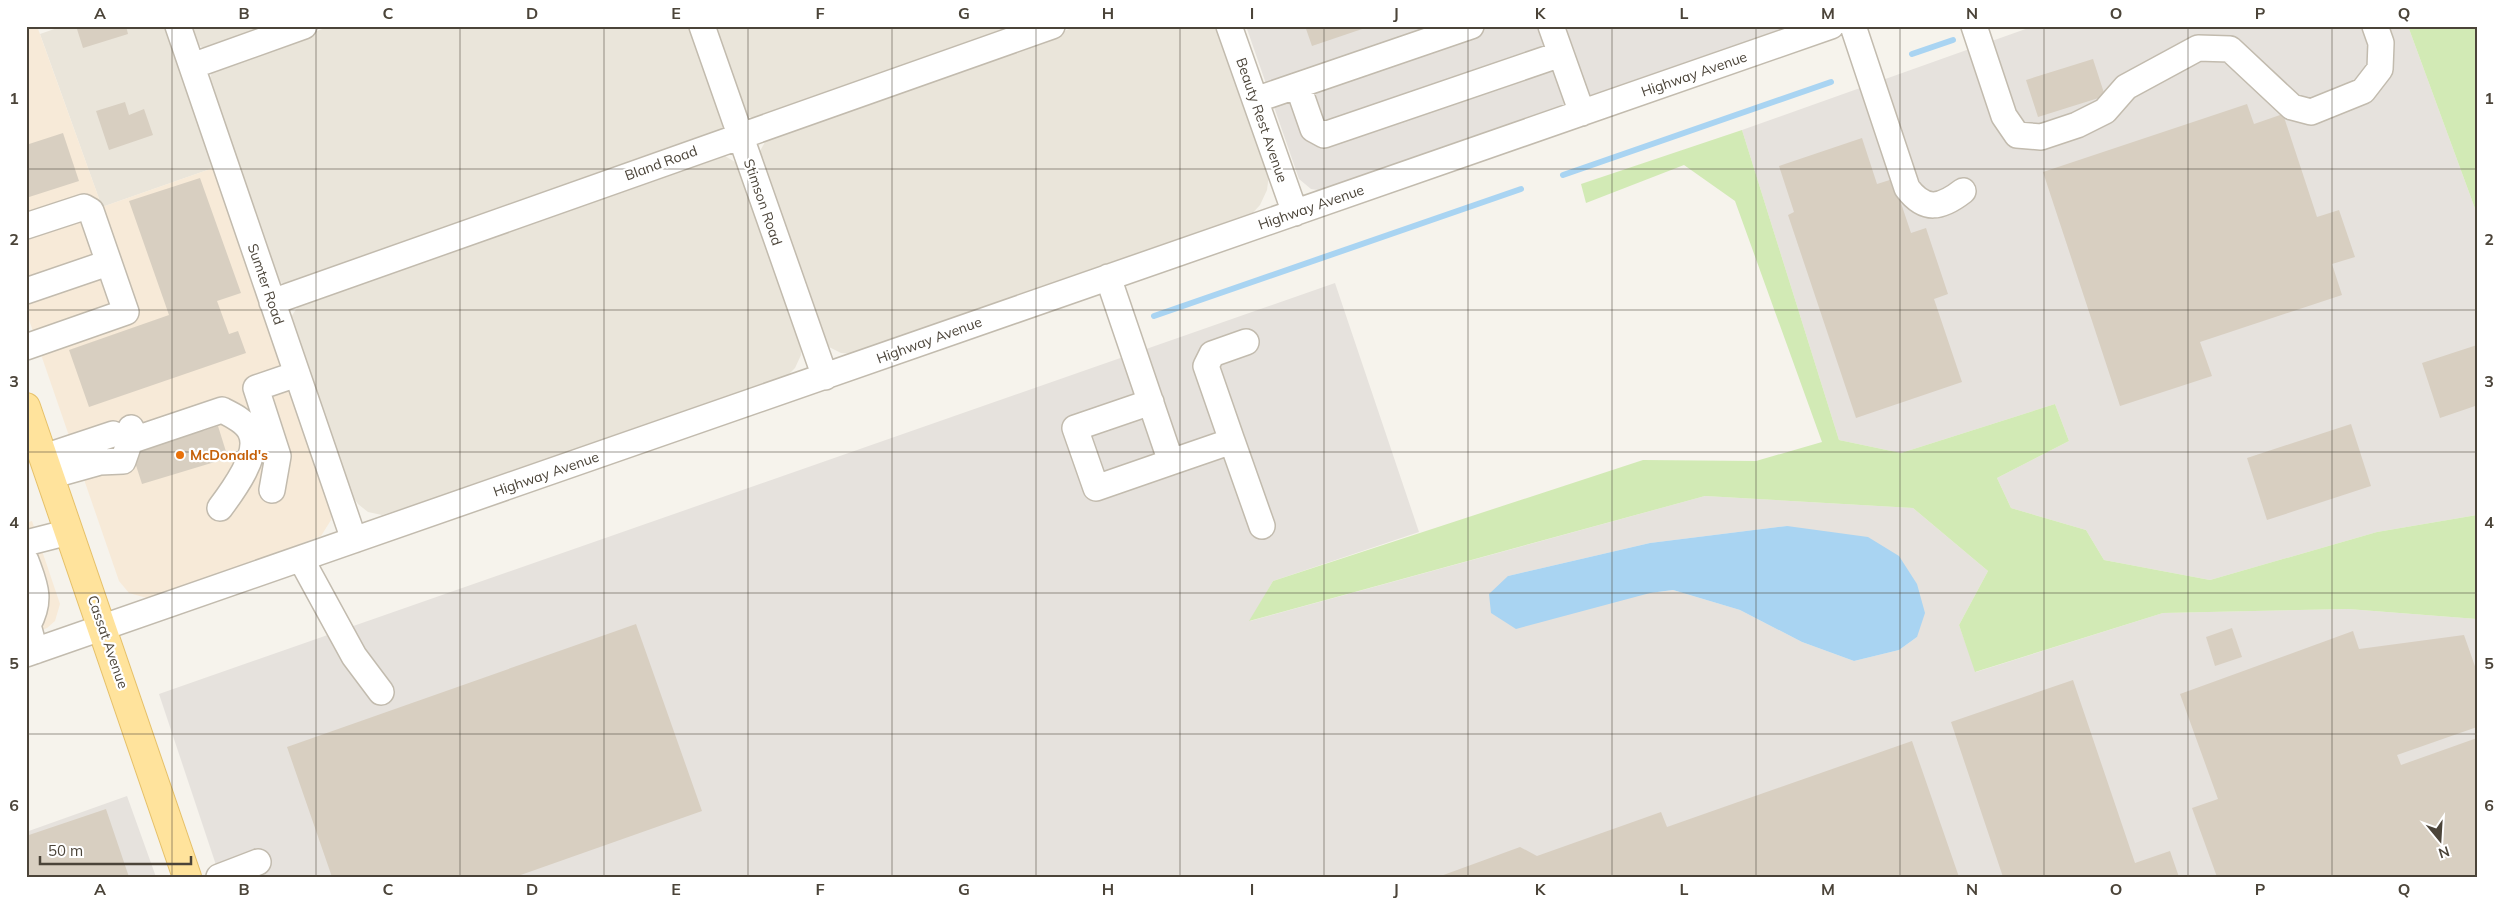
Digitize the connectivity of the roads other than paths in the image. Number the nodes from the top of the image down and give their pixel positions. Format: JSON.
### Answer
{"nodes":[{"id":1,"x":178,"y":26,"type":"edge"},
{"id":2,"x":304,"y":26,"type":"edge"},
{"id":3,"x":702,"y":26,"type":"edge"},
{"id":4,"x":1052,"y":26,"type":"edge"},
{"id":5,"x":1229,"y":26,"type":"edge"},
{"id":6,"x":1472,"y":26,"type":"edge"},
{"id":7,"x":1551,"y":26,"type":"edge"},
{"id":8,"x":1831,"y":26,"type":"edge"},
{"id":9,"x":1853,"y":26,"type":"edge"},
{"id":10,"x":1974,"y":26,"type":"edge"},
{"id":11,"x":2375,"y":26,"type":"edge"},
{"id":12,"x":1561,"y":54,"type":"junction"},
{"id":13,"x":192,"y":66,"type":"junction"},
{"id":14,"x":1298,"y":86,"type":"junction"},
{"id":15,"x":1255,"y":100,"type":"junction"},
{"id":16,"x":1582,"y":113,"type":"junction"},
{"id":17,"x":740,"y":136,"type":"junction"},
{"id":18,"x":1964,"y":191,"type":"dead end"},
{"id":19,"x":1295,"y":213,"type":"junction"},
{"id":20,"x":26,"y":226,"type":"edge"},
{"id":21,"x":108,"y":263,"type":"junction"},
{"id":22,"x":1108,"y":277,"type":"junction"},
{"id":23,"x":26,"y":291,"type":"edge"},
{"id":24,"x":272,"y":302,"type":"junction"},
{"id":25,"x":1246,"y":342,"type":"dead end"},
{"id":26,"x":26,"y":347,"type":"edge"},
{"id":27,"x":297,"y":374,"type":"junction"},
{"id":28,"x":825,"y":377,"type":"junction"},
{"id":29,"x":1151,"y":402,"type":"junction"},
{"id":30,"x":26,"y":407,"type":"edge"},
{"id":31,"x":1232,"y":441,"type":"junction"},
{"id":32,"x":1171,"y":462,"type":"junction"},
{"id":33,"x":47,"y":467,"type":"junction"},
{"id":34,"x":272,"y":490,"type":"dead end"},
{"id":35,"x":220,"y":508,"type":"dead end"},
{"id":36,"x":1262,"y":526,"type":"dead end"},
{"id":37,"x":69,"y":532,"type":"junction"},
{"id":38,"x":354,"y":540,"type":"junction"},
{"id":39,"x":26,"y":543,"type":"edge"},
{"id":40,"x":301,"y":559,"type":"junction"},
{"id":41,"x":26,"y":561,"type":"edge"},
{"id":42,"x":27,"y":624,"type":"edge"},
{"id":43,"x":103,"y":627,"type":"junction"},
{"id":44,"x":30,"y":652,"type":"edge"},
{"id":45,"x":381,"y":692,"type":"dead end"},
{"id":46,"x":258,"y":862,"type":"dead end"},
{"id":47,"x":187,"y":877,"type":"edge"},
{"id":48,"x":219,"y":877,"type":"edge"}],
"edges":[{"from":1,"to":13,"type":"street","name":"Sumter Road"},
{"from":2,"to":13,"type":"street"},
{"from":3,"to":17,"type":"street","name":"Stimson Road"},
{"from":4,"to":17,"type":"street","name":"Bland Road"},
{"from":5,"to":15,"type":"street","name":"Beauty Rest Avenue"},
{"from":6,"to":14,"type":"street"},
{"from":7,"to":12,"type":"street"},
{"from":8,"to":16,"type":"street","name":"Highway Avenue"},
{"from":9,"to":18,"type":"street"},
{"from":10,"to":11,"type":"street"},
{"from":12,"to":14,"type":"street"},
{"from":12,"to":16,"type":"street"},
{"from":13,"to":24,"type":"street","name":"Sumter Road"},
{"from":14,"to":15,"type":"street"},
{"from":15,"to":19,"type":"street","name":"Beauty Rest Avenue"},
{"from":16,"to":19,"type":"street","name":"Highway Avenue"},
{"from":17,"to":24,"type":"street","name":"Bland Road"},
{"from":17,"to":28,"type":"street","name":"Stimson Road"},
{"from":19,"to":22,"type":"street","name":"Highway Avenue"},
{"from":20,"to":21,"type":"street"},
{"from":21,"to":23,"type":"street"},
{"from":21,"to":26,"type":"street"},
{"from":22,"to":28,"type":"street","name":"Highway Avenue"},
{"from":22,"to":29,"type":"street"},
{"from":24,"to":27,"type":"street","name":"Sumter Road"},
{"from":25,"to":31,"type":"street"},
{"from":27,"to":34,"type":"street"},
{"from":27,"to":38,"type":"street","name":"Sumter Road"},
{"from":28,"to":38,"type":"street","name":"Highway Avenue"},
{"from":29,"to":32,"type":"street"},
{"from":29,"to":32,"type":"street"},
{"from":30,"to":33,"type":"main road","name":"Cassat Avenue"},
{"from":31,"to":32,"type":"street"},
{"from":31,"to":36,"type":"street"},
{"from":33,"to":35,"type":"street"},
{"from":33,"to":37,"type":"main road","name":"Cassat Avenue"},
{"from":37,"to":39,"type":"street"},
{"from":37,"to":43,"type":"main road","name":"Cassat Avenue"},
{"from":38,"to":40,"type":"street","name":"Highway Avenue"},
{"from":40,"to":43,"type":"street","name":"Highway Avenue"},
{"from":40,"to":45,"type":"street"},
{"from":41,"to":42,"type":"street"},
{"from":42,"to":44,"type":"street"},
{"from":43,"to":44,"type":"street","name":"Highway Avenue"},
{"from":43,"to":47,"type":"main road","name":"Cassat Avenue"},
{"from":46,"to":48,"type":"street"}]}
